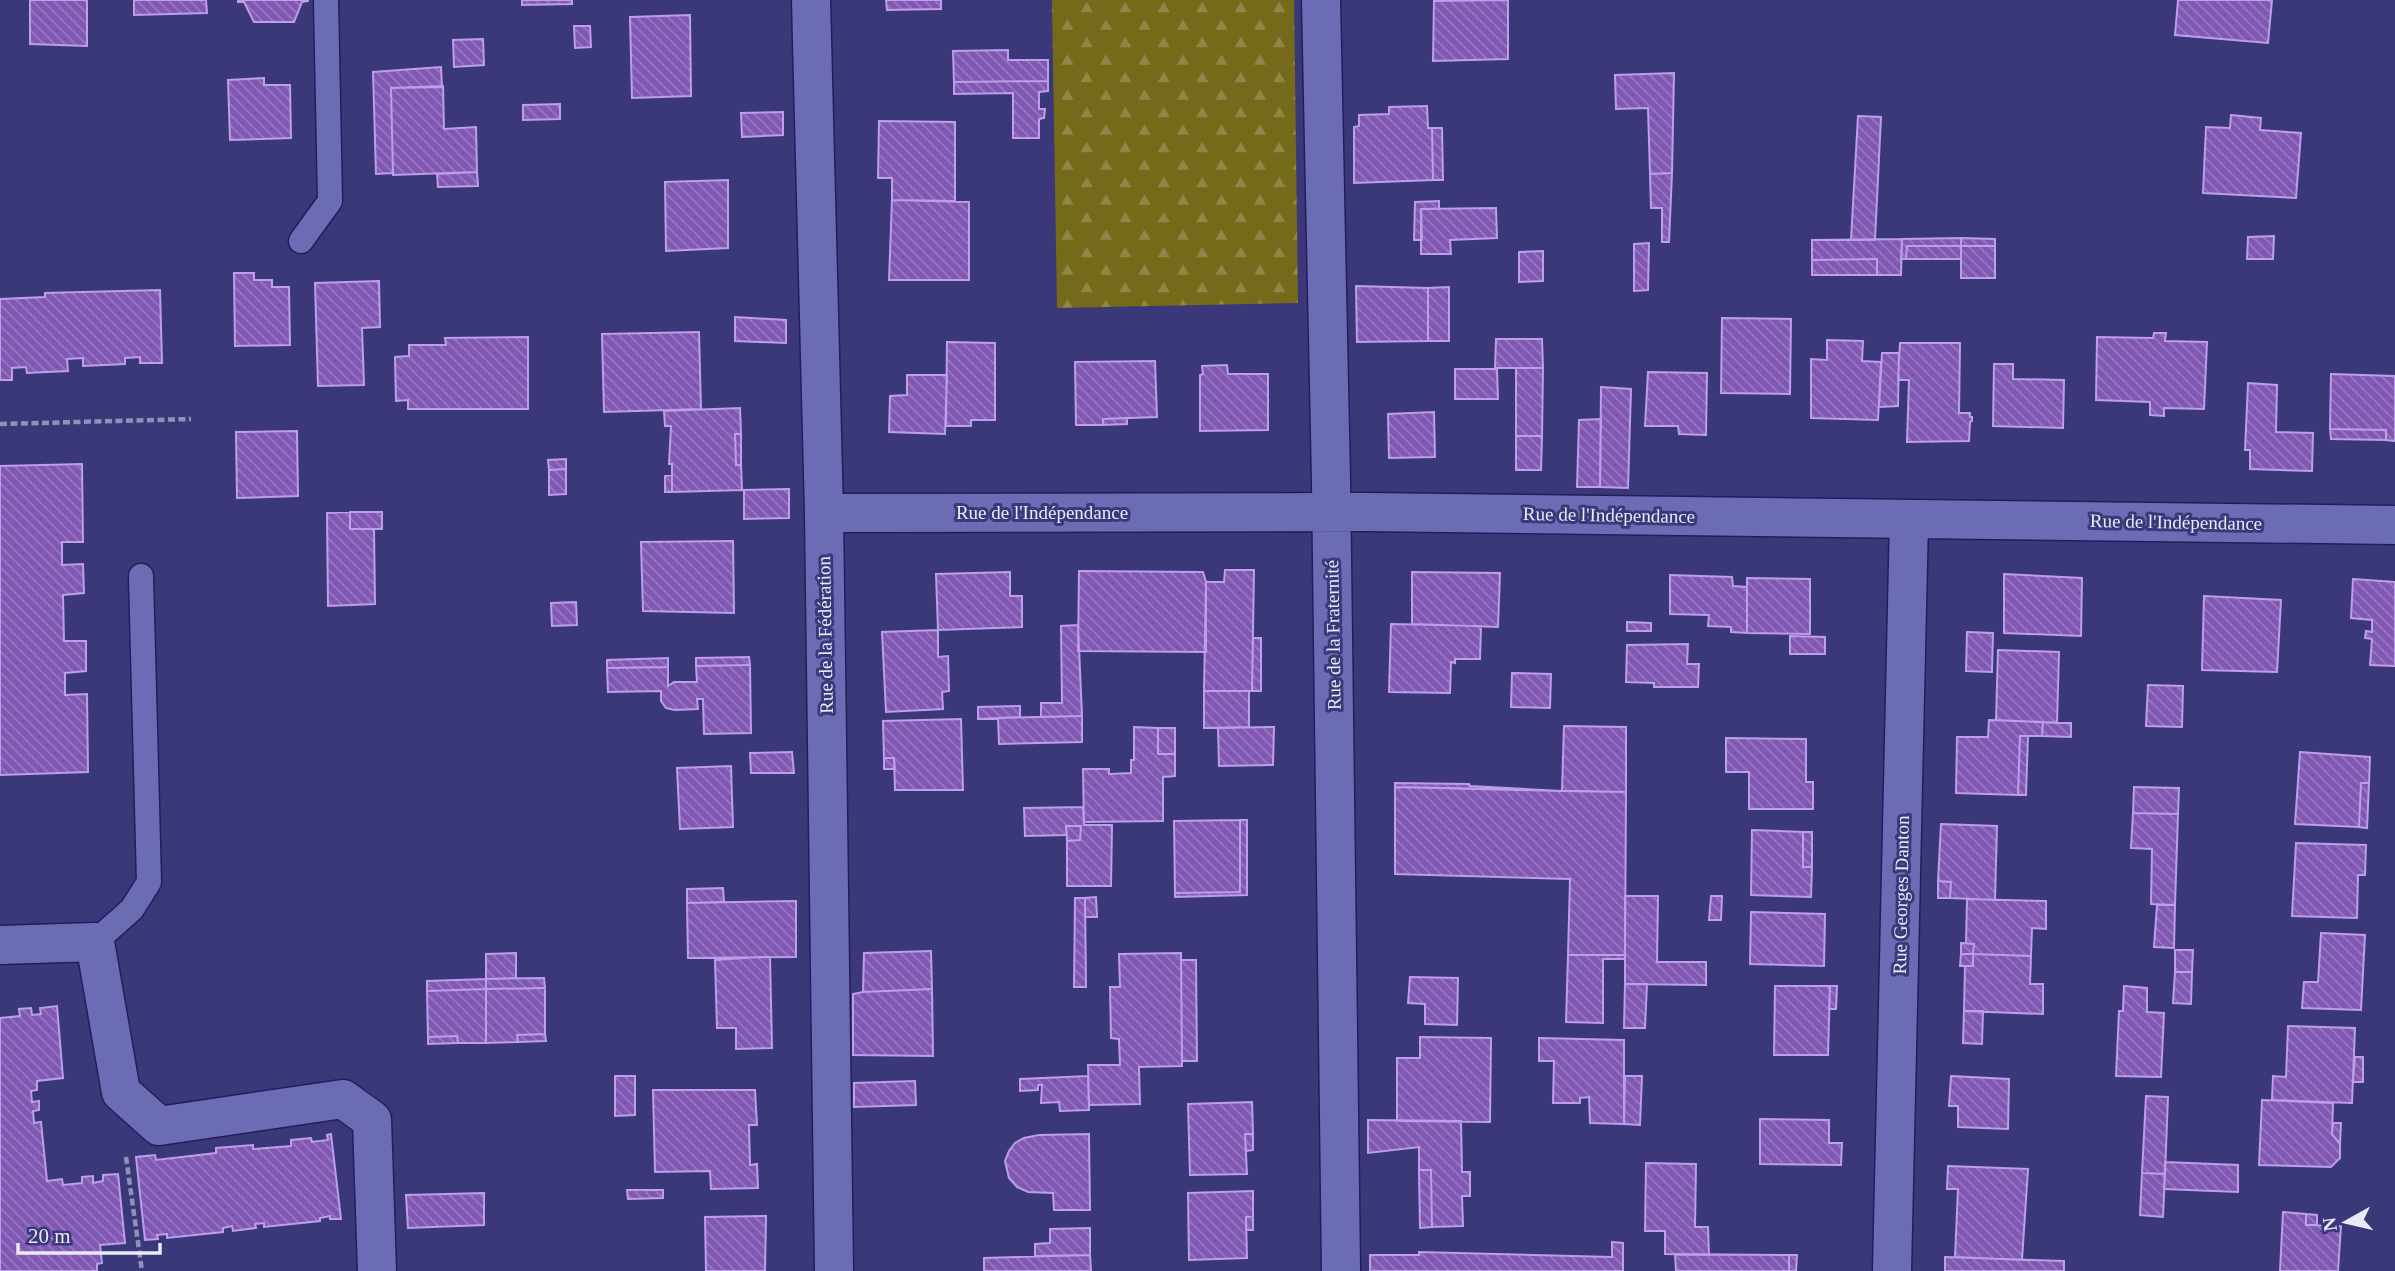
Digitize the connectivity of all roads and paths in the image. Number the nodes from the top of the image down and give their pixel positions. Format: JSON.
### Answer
{"nodes":[{"id":1,"x":326,"y":0,"type":"edge"},
{"id":2,"x":811,"y":0,"type":"edge"},
{"id":3,"x":1321,"y":0,"type":"edge"},
{"id":4,"x":301,"y":241,"type":"dead end"},
{"id":5,"x":191,"y":419,"type":"dead end"},
{"id":6,"x":0,"y":424,"type":"edge"},
{"id":7,"x":1330,"y":512,"type":"junction"},
{"id":8,"x":824,"y":513,"type":"junction"},
{"id":9,"x":1909,"y":519,"type":"junction"},
{"id":10,"x":2395,"y":525,"type":"edge"},
{"id":11,"x":141,"y":576,"type":"dead end"},
{"id":12,"x":94,"y":942,"type":"junction"},
{"id":13,"x":0,"y":945,"type":"edge"},
{"id":14,"x":137,"y":1106,"type":"junction"},
{"id":15,"x":142,"y":1271,"type":"edge"},
{"id":16,"x":377,"y":1271,"type":"edge"},
{"id":17,"x":834,"y":1271,"type":"edge"},
{"id":18,"x":1341,"y":1271,"type":"edge"},
{"id":19,"x":1892,"y":1271,"type":"edge"}],
"edges":[{"from":1,"to":4,"type":"lane"},
{"from":2,"to":8,"type":"street","name":"Rue de la Fédération"},
{"from":3,"to":7,"type":"street","name":"Rue de la Fraternité"},
{"from":5,"to":6,"type":"path"},
{"from":7,"to":8,"type":"street","name":"Rue de l'Indépendance"},
{"from":7,"to":9,"type":"street","name":"Rue de l'Indépendance"},
{"from":7,"to":18,"type":"street","name":"Rue de la Fraternité"},
{"from":8,"to":17,"type":"street","name":"Rue de la Fédération"},
{"from":9,"to":10,"type":"street","name":"Rue de l'Indépendance"},
{"from":9,"to":19,"type":"street","name":"Rue Georges Danton"},
{"from":11,"to":12,"type":"lane"},
{"from":12,"to":13,"type":"street"},
{"from":12,"to":14,"type":"street"},
{"from":14,"to":15,"type":"path"},
{"from":14,"to":16,"type":"street"}]}
